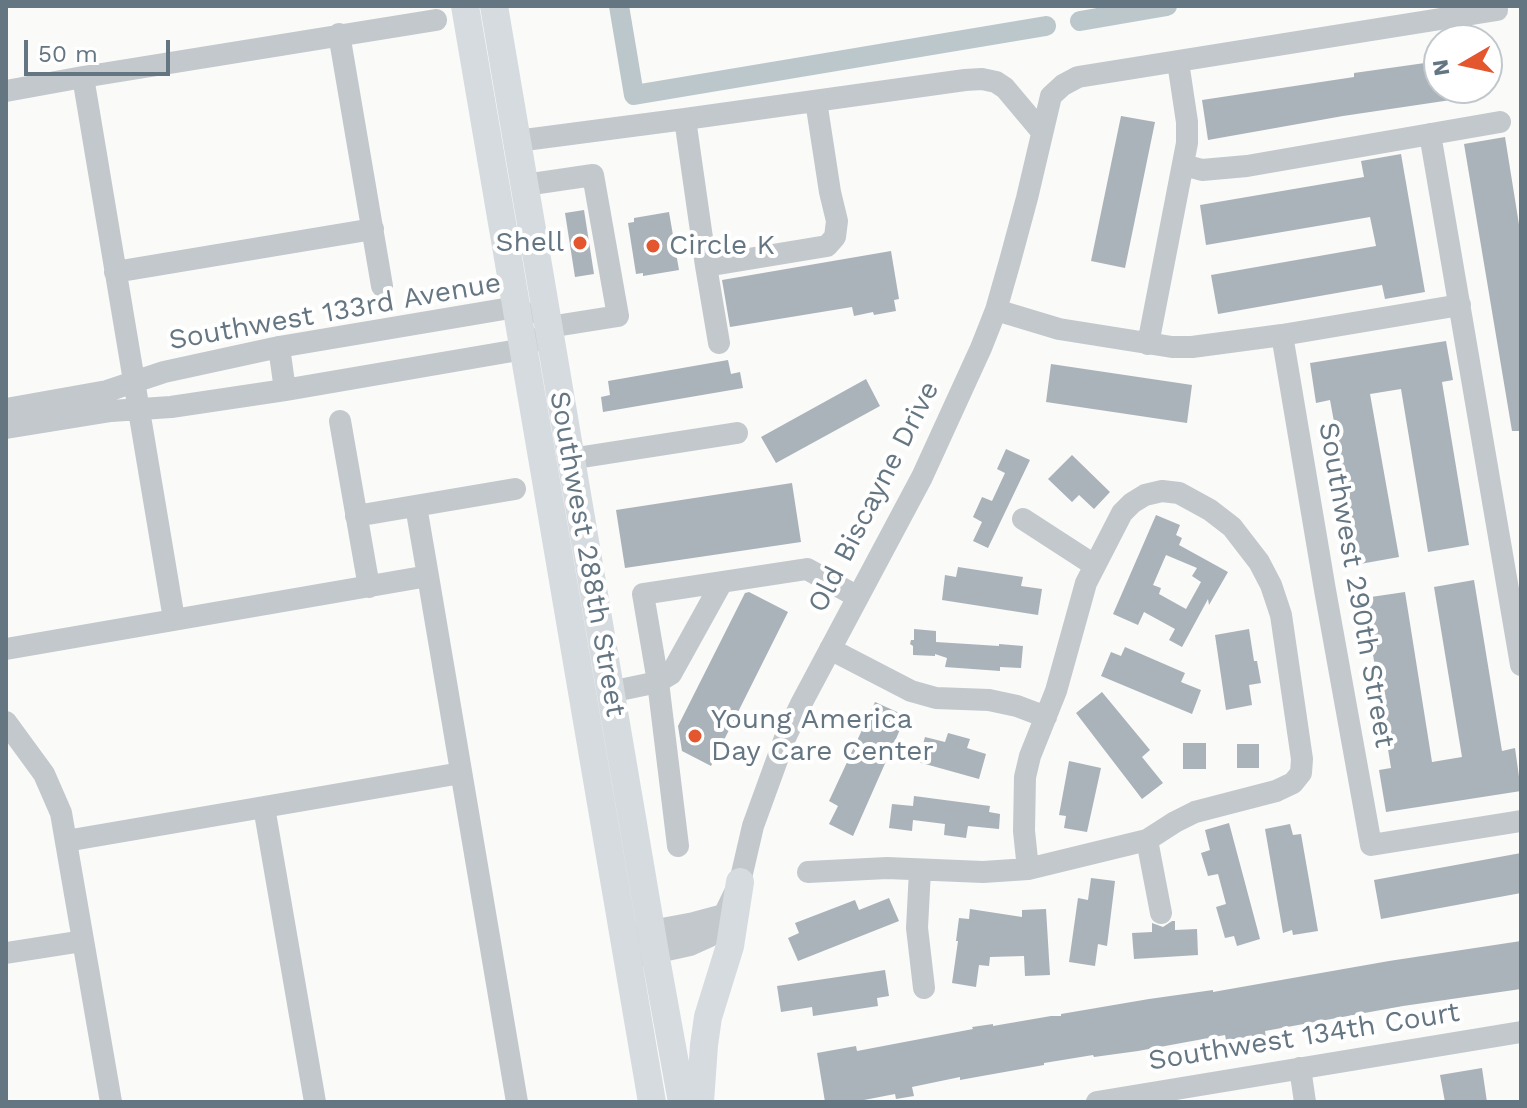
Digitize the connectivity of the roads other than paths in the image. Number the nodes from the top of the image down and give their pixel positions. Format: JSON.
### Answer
{"nodes":[{"id":1,"x":465,"y":6,"type":"edge"},
{"id":2,"x":494,"y":6,"type":"edge"},
{"id":3,"x":1497,"y":10,"type":"dead end"},
{"id":4,"x":436,"y":20,"type":"dead end"},
{"id":5,"x":339,"y":34,"type":"junction"},
{"id":6,"x":1178,"y":62,"type":"junction"},
{"id":7,"x":83,"y":77,"type":"junction"},
{"id":8,"x":6,"y":91,"type":"edge"},
{"id":9,"x":816,"y":101,"type":"junction"},
{"id":10,"x":685,"y":119,"type":"junction"},
{"id":11,"x":1500,"y":122,"type":"dead end"},
{"id":12,"x":1042,"y":132,"type":"junction"},
{"id":13,"x":1430,"y":134,"type":"junction"},
{"id":14,"x":517,"y":141,"type":"junction"},
{"id":15,"x":1184,"y":165,"type":"junction"},
{"id":16,"x":525,"y":185,"type":"junction"},
{"id":17,"x":373,"y":229,"type":"junction"},
{"id":18,"x":706,"y":266,"type":"junction"},
{"id":19,"x":115,"y":272,"type":"junction"},
{"id":20,"x":382,"y":286,"type":"dead end"},
{"id":21,"x":1460,"y":305,"type":"junction"},
{"id":22,"x":516,"y":307,"type":"junction"},
{"id":23,"x":996,"y":310,"type":"junction"},
{"id":24,"x":549,"y":327,"type":"junction"},
{"id":25,"x":1282,"y":335,"type":"junction"},
{"id":26,"x":719,"y":343,"type":"dead end"},
{"id":27,"x":1148,"y":344,"type":"junction"},
{"id":28,"x":279,"y":347,"type":"junction"},
{"id":29,"x":524,"y":349,"type":"junction"},
{"id":30,"x":134,"y":382,"type":"junction"},
{"id":31,"x":285,"y":390,"type":"junction"},
{"id":32,"x":6,"y":409,"type":"edge"},
{"id":33,"x":138,"y":409,"type":"junction"},
{"id":34,"x":340,"y":421,"type":"dead end"},
{"id":35,"x":6,"y":428,"type":"edge"},
{"id":36,"x":737,"y":433,"type":"dead end"},
{"id":37,"x":570,"y":459,"type":"junction"},
{"id":38,"x":515,"y":489,"type":"dead end"},
{"id":39,"x":416,"y":506,"type":"junction"},
{"id":40,"x":356,"y":516,"type":"junction"},
{"id":41,"x":1023,"y":519,"type":"dead end"},
{"id":42,"x":1094,"y":565,"type":"junction"},
{"id":43,"x":428,"y":576,"type":"junction"},
{"id":44,"x":722,"y":582,"type":"junction"},
{"id":45,"x":369,"y":587,"type":"junction"},
{"id":46,"x":858,"y":597,"type":"junction"},
{"id":47,"x":174,"y":619,"type":"junction"},
{"id":48,"x":6,"y":649,"type":"edge"},
{"id":49,"x":830,"y":649,"type":"junction"},
{"id":50,"x":1521,"y":665,"type":"edge"},
{"id":51,"x":658,"y":682,"type":"junction"},
{"id":52,"x":610,"y":692,"type":"junction"},
{"id":53,"x":582,"y":698,"type":"junction"},
{"id":54,"x":1046,"y":717,"type":"junction"},
{"id":55,"x":6,"y":722,"type":"edge"},
{"id":56,"x":461,"y":773,"type":"junction"},
{"id":57,"x":264,"y":807,"type":"junction"},
{"id":58,"x":1521,"y":821,"type":"edge"},
{"id":59,"x":1147,"y":840,"type":"junction"},
{"id":60,"x":66,"y":841,"type":"junction"},
{"id":61,"x":678,"y":846,"type":"dead end"},
{"id":62,"x":1028,"y":869,"type":"junction"},
{"id":63,"x":920,"y":870,"type":"junction"},
{"id":64,"x":808,"y":872,"type":"dead end"},
{"id":65,"x":740,"y":882,"type":"junction"},
{"id":66,"x":1161,"y":913,"type":"dead end"},
{"id":67,"x":83,"y":941,"type":"junction"},
{"id":68,"x":653,"y":942,"type":"junction"},
{"id":69,"x":625,"y":947,"type":"junction"},
{"id":70,"x":6,"y":953,"type":"edge"},
{"id":71,"x":924,"y":988,"type":"dead end"},
{"id":72,"x":1521,"y":1032,"type":"edge"},
{"id":73,"x":1300,"y":1068,"type":"junction"},
{"id":74,"x":111,"y":1102,"type":"edge"},
{"id":75,"x":315,"y":1102,"type":"edge"},
{"id":76,"x":517,"y":1102,"type":"edge"},
{"id":77,"x":652,"y":1102,"type":"edge"},
{"id":78,"x":682,"y":1102,"type":"edge"},
{"id":79,"x":700,"y":1102,"type":"edge"},
{"id":80,"x":1097,"y":1102,"type":"edge"},
{"id":81,"x":1305,"y":1102,"type":"edge"}],
"edges":[{"from":1,"to":22,"type":"main road","name":"Southwest 288th Street"},
{"from":2,"to":14,"type":"main road","name":"Southwest 288th Street"},
{"from":3,"to":6,"type":"street"},
{"from":4,"to":5,"type":"street"},
{"from":5,"to":7,"type":"street"},
{"from":5,"to":17,"type":"street"},
{"from":6,"to":12,"type":"street","name":"Old Biscayne Drive"},
{"from":6,"to":15,"type":"street"},
{"from":7,"to":8,"type":"street"},
{"from":7,"to":19,"type":"street"},
{"from":9,"to":10,"type":"street"},
{"from":9,"to":12,"type":"street"},
{"from":9,"to":18,"type":"street"},
{"from":10,"to":14,"type":"street"},
{"from":10,"to":18,"type":"street"},
{"from":11,"to":13,"type":"street"},
{"from":12,"to":23,"type":"street","name":"Old Biscayne Drive"},
{"from":13,"to":15,"type":"street"},
{"from":13,"to":21,"type":"street"},
{"from":14,"to":16,"type":"main road","name":"Southwest 288th Street"},
{"from":15,"to":27,"type":"street"},
{"from":16,"to":24,"type":"main road","name":"Southwest 288th Street"},
{"from":16,"to":24,"type":"street"},
{"from":17,"to":19,"type":"street"},
{"from":17,"to":20,"type":"street"},
{"from":18,"to":26,"type":"street"},
{"from":19,"to":30,"type":"street"},
{"from":21,"to":25,"type":"street"},
{"from":21,"to":50,"type":"street"},
{"from":22,"to":24,"type":"street","name":"Southwest 133rd Avenue"},
{"from":22,"to":28,"type":"street","name":"Southwest 133rd Avenue"},
{"from":22,"to":29,"type":"main road","name":"Southwest 288th Street"},
{"from":23,"to":27,"type":"street"},
{"from":23,"to":46,"type":"street","name":"Old Biscayne Drive"},
{"from":24,"to":29,"type":"street"},
{"from":24,"to":37,"type":"main road","name":"Southwest 288th Street"},
{"from":25,"to":27,"type":"street"},
{"from":25,"to":58,"type":"street","name":"Southwest 290th Street"},
{"from":28,"to":30,"type":"street","name":"Southwest 133rd Avenue"},
{"from":28,"to":31,"type":"street"},
{"from":29,"to":31,"type":"street"},
{"from":29,"to":53,"type":"main road","name":"Southwest 288th Street"},
{"from":30,"to":32,"type":"street","name":"Southwest 133rd Avenue"},
{"from":30,"to":33,"type":"street"},
{"from":31,"to":33,"type":"street"},
{"from":33,"to":35,"type":"street"},
{"from":33,"to":47,"type":"street"},
{"from":34,"to":40,"type":"street"},
{"from":36,"to":37,"type":"street"},
{"from":37,"to":52,"type":"main road","name":"Southwest 288th Street"},
{"from":38,"to":39,"type":"street"},
{"from":39,"to":40,"type":"street"},
{"from":39,"to":43,"type":"street"},
{"from":40,"to":45,"type":"street"},
{"from":41,"to":42,"type":"street"},
{"from":42,"to":54,"type":"street"},
{"from":42,"to":59,"type":"street"},
{"from":43,"to":45,"type":"street"},
{"from":43,"to":56,"type":"street"},
{"from":44,"to":46,"type":"street"},
{"from":44,"to":51,"type":"street"},
{"from":44,"to":51,"type":"street"},
{"from":45,"to":47,"type":"street"},
{"from":46,"to":49,"type":"street","name":"Old Biscayne Drive"},
{"from":47,"to":48,"type":"street"},
{"from":49,"to":54,"type":"street"},
{"from":49,"to":65,"type":"street","name":"Old Biscayne Drive"},
{"from":51,"to":52,"type":"street"},
{"from":51,"to":61,"type":"street"},
{"from":52,"to":53,"type":"main road"},
{"from":52,"to":68,"type":"main road","name":"Southwest 288th Street"},
{"from":53,"to":69,"type":"main road","name":"Southwest 288th Street"},
{"from":54,"to":62,"type":"street"},
{"from":55,"to":60,"type":"street"},
{"from":56,"to":57,"type":"street"},
{"from":56,"to":76,"type":"street"},
{"from":57,"to":60,"type":"street"},
{"from":57,"to":75,"type":"street"},
{"from":59,"to":62,"type":"street"},
{"from":59,"to":66,"type":"street"},
{"from":60,"to":67,"type":"street"},
{"from":62,"to":63,"type":"street"},
{"from":63,"to":64,"type":"street"},
{"from":63,"to":71,"type":"street"},
{"from":65,"to":68,"type":"street","name":"Old Biscayne Drive"},
{"from":65,"to":79,"type":"main road"},
{"from":67,"to":70,"type":"street"},
{"from":67,"to":74,"type":"street"},
{"from":68,"to":69,"type":"street","name":"Old Biscayne Drive"},
{"from":68,"to":78,"type":"main road","name":"Southwest 288th Street"},
{"from":69,"to":77,"type":"main road","name":"Southwest 288th Street"},
{"from":72,"to":73,"type":"street","name":"Southwest 134th Court"},
{"from":73,"to":80,"type":"street","name":"Southwest 134th Court"},
{"from":73,"to":81,"type":"street"}]}
